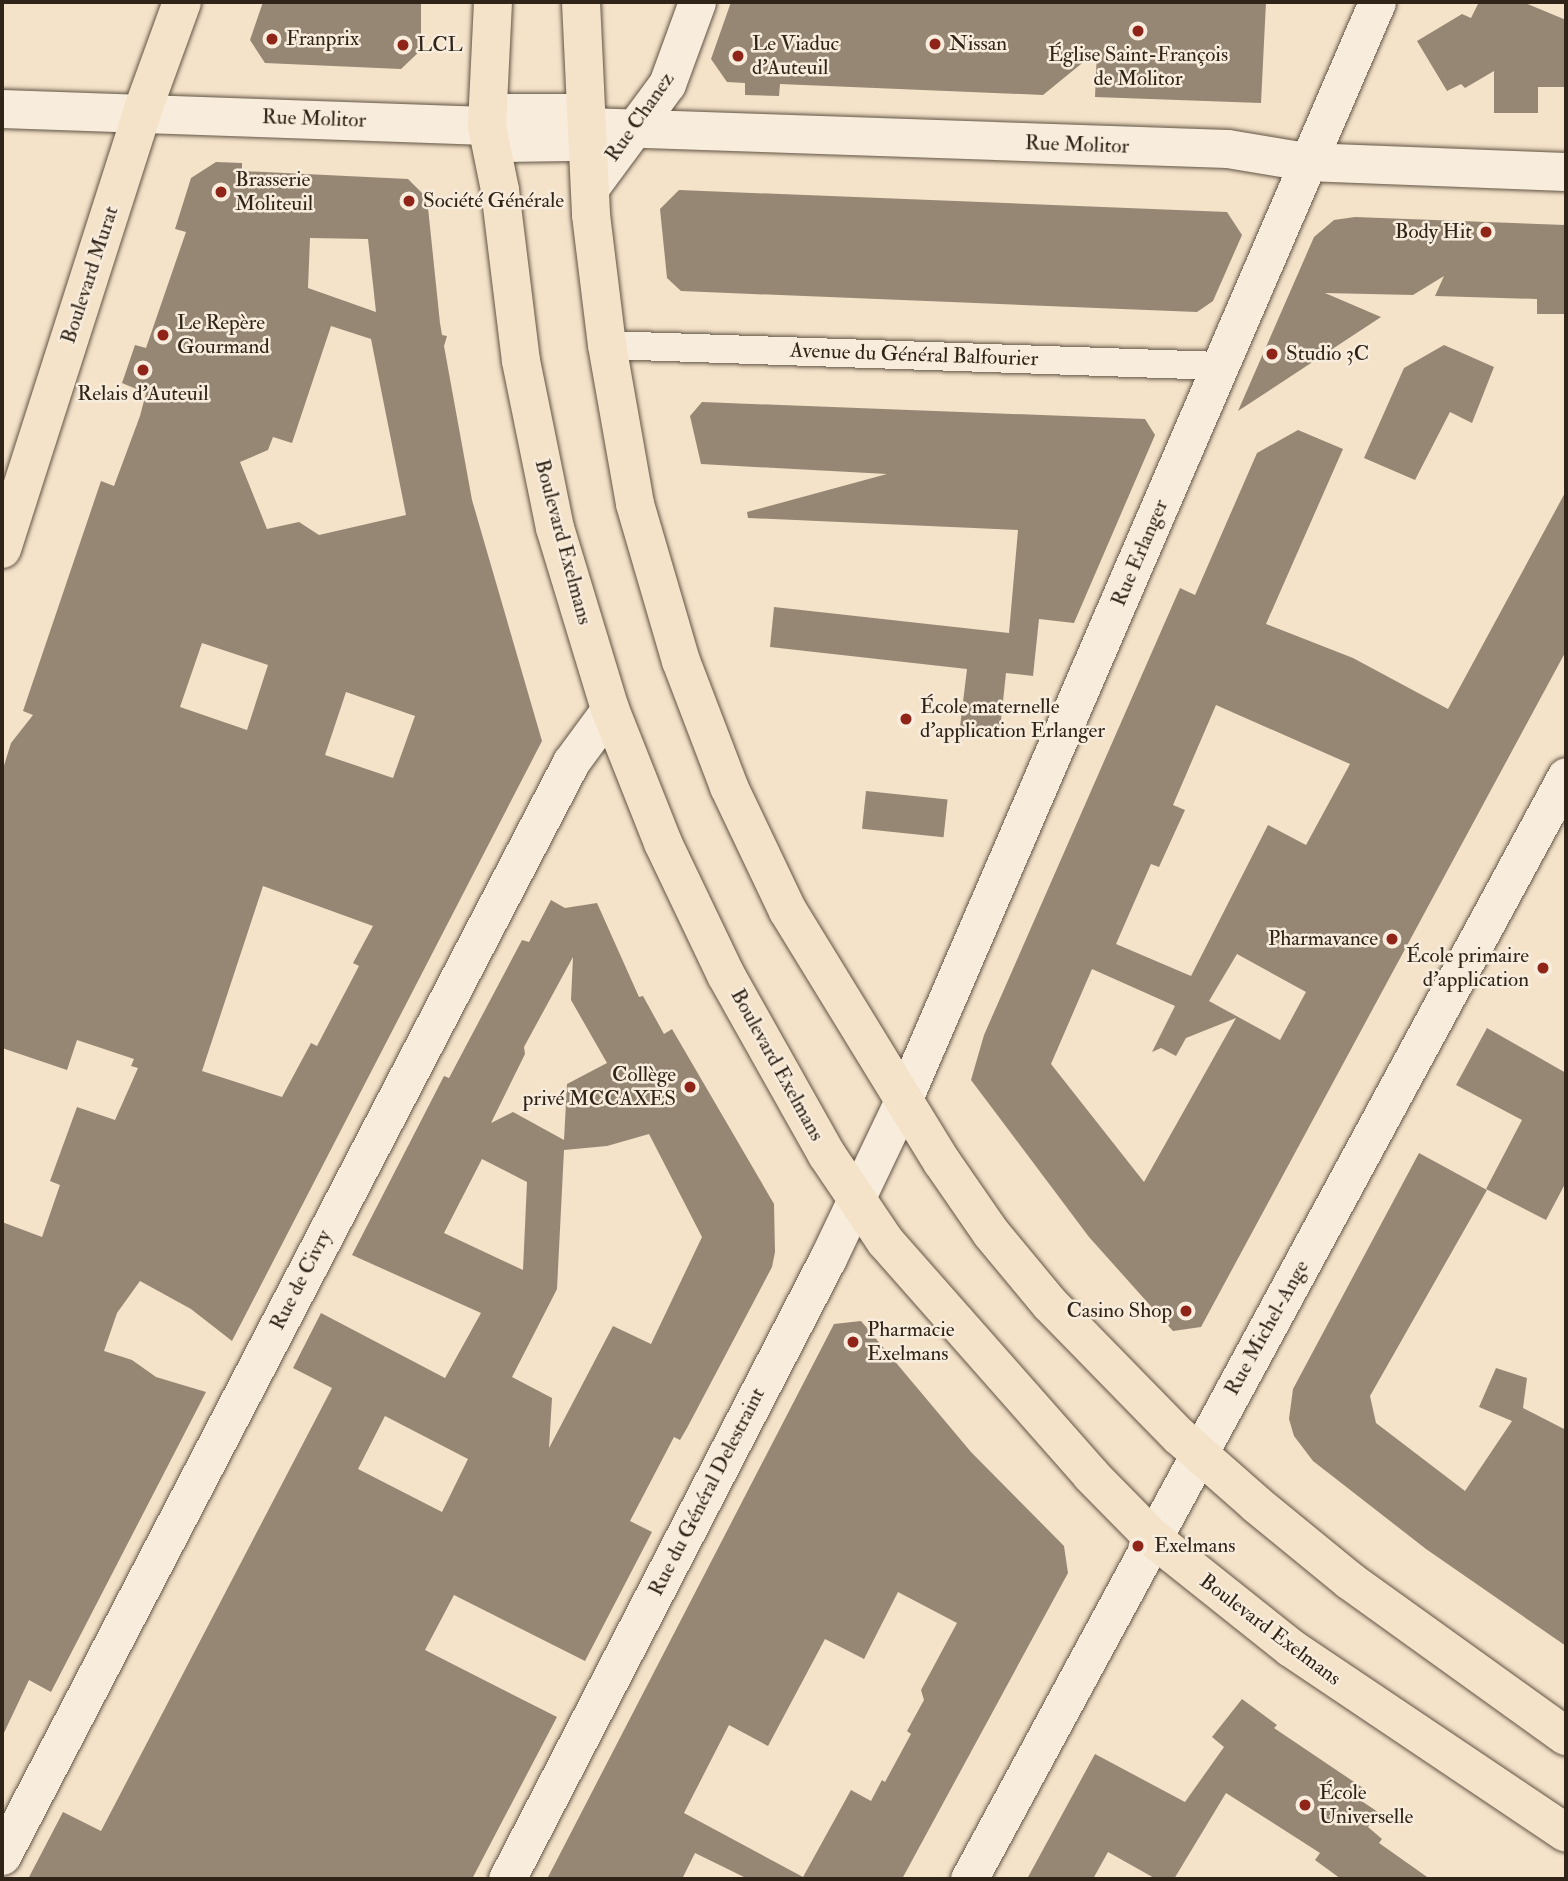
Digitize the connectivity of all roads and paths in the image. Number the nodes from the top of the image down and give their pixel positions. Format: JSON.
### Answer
{"nodes":[{"id":1,"x":182,"y":2,"type":"edge"},
{"id":2,"x":493,"y":2,"type":"edge"},
{"id":3,"x":581,"y":2,"type":"edge"},
{"id":4,"x":697,"y":2,"type":"edge"},
{"id":5,"x":1377,"y":2,"type":"edge"},
{"id":6,"x":2,"y":109,"type":"edge"},
{"id":7,"x":142,"y":112,"type":"junction"},
{"id":8,"x":487,"y":126,"type":"junction"},
{"id":9,"x":587,"y":127,"type":"junction"},
{"id":10,"x":634,"y":129,"type":"junction"},
{"id":11,"x":1306,"y":162,"type":"junction"},
{"id":12,"x":1566,"y":172,"type":"edge"},
{"id":13,"x":590,"y":188,"type":"junction"},
{"id":14,"x":607,"y":345,"type":"junction"},
{"id":15,"x":1221,"y":366,"type":"junction"},
{"id":16,"x":2,"y":549,"type":"edge"},
{"id":17,"x":610,"y":709,"type":"junction"},
{"id":18,"x":1566,"y":776,"type":"edge"},
{"id":19,"x":902,"y":1103,"type":"junction"},
{"id":20,"x":857,"y":1200,"type":"junction"},
{"id":21,"x":1201,"y":1455,"type":"junction"},
{"id":22,"x":1154,"y":1539,"type":"junction"},
{"id":23,"x":1566,"y":1736,"type":"edge"},
{"id":24,"x":1566,"y":1833,"type":"edge"},
{"id":25,"x":2,"y":1856,"type":"edge"},
{"id":26,"x":507,"y":1879,"type":"edge"},
{"id":27,"x":969,"y":1879,"type":"edge"}],
"edges":[{"from":1,"to":7,"type":"main road","name":"Boulevard Murat"},
{"from":2,"to":8,"type":"main road","name":"Boulevard Exelmans"},
{"from":3,"to":9,"type":"main road"},
{"from":4,"to":10,"type":"street","name":"Rue Chanez"},
{"from":5,"to":11,"type":"street","name":"Rue Erlanger"},
{"from":6,"to":7,"type":"street","name":"Rue Molitor"},
{"from":7,"to":8,"type":"street","name":"Rue Molitor"},
{"from":7,"to":16,"type":"main road","name":"Boulevard Murat"},
{"from":8,"to":9,"type":"street","name":"Rue Molitor"},
{"from":8,"to":17,"type":"main road","name":"Boulevard Exelmans"},
{"from":9,"to":10,"type":"street","name":"Rue Molitor"},
{"from":9,"to":13,"type":"main road"},
{"from":10,"to":11,"type":"street","name":"Rue Molitor"},
{"from":10,"to":13,"type":"street","name":"Rue Chanez"},
{"from":11,"to":12,"type":"street","name":"Rue Molitor"},
{"from":11,"to":15,"type":"street","name":"Rue Erlanger"},
{"from":13,"to":14,"type":"main road"},
{"from":14,"to":15,"type":"street","name":"Avenue du Général Balfourier"},
{"from":14,"to":19,"type":"main road"},
{"from":15,"to":19,"type":"street","name":"Rue Erlanger"},
{"from":17,"to":20,"type":"main road","name":"Boulevard Exelmans"},
{"from":17,"to":25,"type":"street","name":"Rue de Civry"},
{"from":18,"to":21,"type":"street","name":"Rue Michel-Ange"},
{"from":19,"to":20,"type":"street","name":"Rue du Général Delestraint"},
{"from":19,"to":21,"type":"main road"},
{"from":20,"to":22,"type":"main road","name":"Boulevard Exelmans"},
{"from":20,"to":26,"type":"street","name":"Rue du Général Delestraint"},
{"from":21,"to":22,"type":"street","name":"Rue Michel-Ange"},
{"from":21,"to":23,"type":"main road"},
{"from":22,"to":24,"type":"main road","name":"Boulevard Exelmans"},
{"from":22,"to":27,"type":"street","name":"Rue Michel-Ange"}]}
